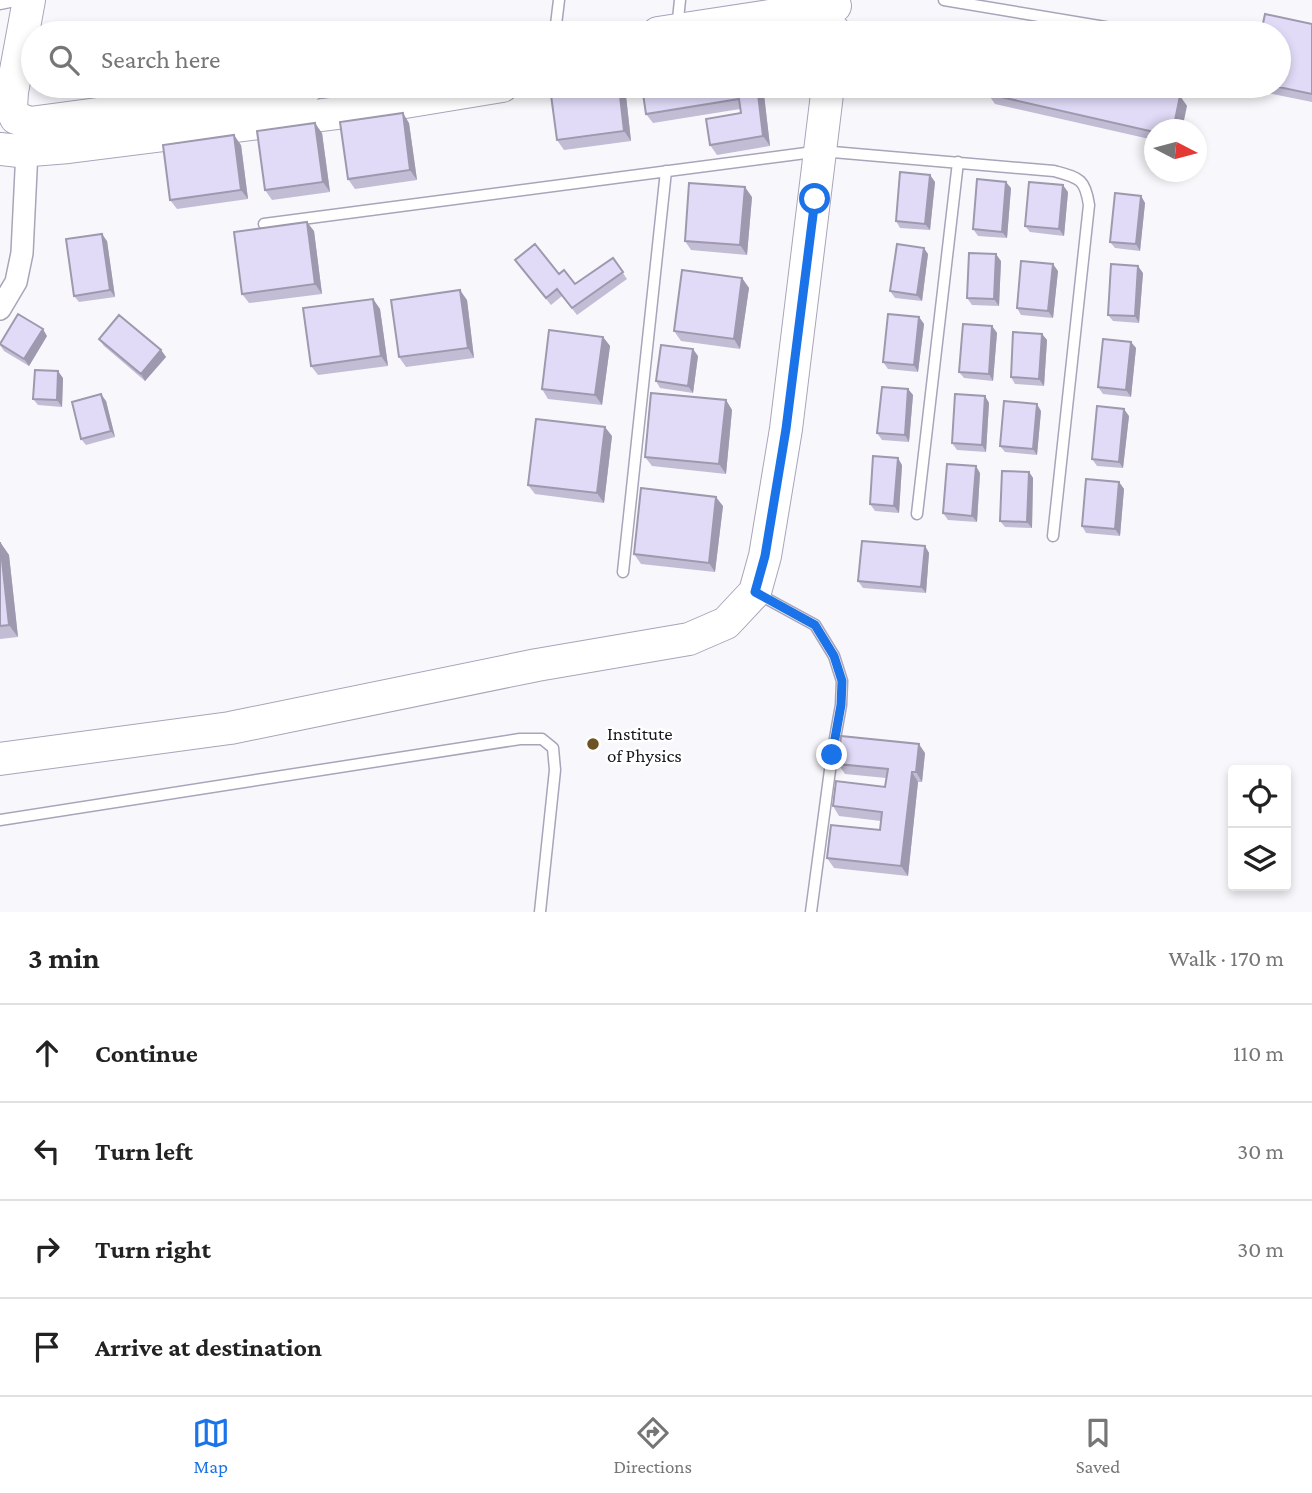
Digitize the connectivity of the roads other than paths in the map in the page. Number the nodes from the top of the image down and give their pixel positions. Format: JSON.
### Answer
{"nodes":[{"id":1,"x":559,"y":0,"type":"edge"},
{"id":2,"x":944,"y":0,"type":"edge"},
{"id":3,"x":12,"y":1,"type":"edge"},
{"id":4,"x":556,"y":21,"type":"edge"},
{"id":5,"x":672,"y":21,"type":"edge"},
{"id":6,"x":831,"y":21,"type":"edge"},
{"id":7,"x":1069,"y":21,"type":"edge"},
{"id":8,"x":0,"y":51,"type":"edge"},
{"id":9,"x":218,"y":98,"type":"edge"},
{"id":10,"x":429,"y":98,"type":"edge"},
{"id":11,"x":827,"y":98,"type":"edge"},
{"id":12,"x":14,"y":149,"type":"edge"},
{"id":13,"x":821,"y":151,"type":"junction"},
{"id":14,"x":958,"y":162,"type":"junction"},
{"id":15,"x":666,"y":171,"type":"junction"},
{"id":16,"x":264,"y":224,"type":"dead end"},
{"id":17,"x":0,"y":309,"type":"edge"},
{"id":18,"x":917,"y":514,"type":"dead end"},
{"id":19,"x":1053,"y":536,"type":"dead end"},
{"id":20,"x":623,"y":572,"type":"dead end"},
{"id":21,"x":755,"y":592,"type":"junction"},
{"id":22,"x":0,"y":759,"type":"edge"},
{"id":23,"x":0,"y":820,"type":"edge"},
{"id":24,"x":540,"y":912,"type":"edge"},
{"id":25,"x":811,"y":912,"type":"edge"}],
"edges":[{"from":1,"to":4,"type":"lane"},
{"from":2,"to":7,"type":"lane"},
{"from":3,"to":8,"type":"street"},
{"from":3,"to":9,"type":"street"},
{"from":5,"to":6,"type":"street"},
{"from":10,"to":12,"type":"street"},
{"from":11,"to":13,"type":"street"},
{"from":12,"to":17,"type":"street"},
{"from":13,"to":14,"type":"lane"},
{"from":13,"to":15,"type":"lane"},
{"from":13,"to":21,"type":"street"},
{"from":14,"to":18,"type":"lane"},
{"from":14,"to":19,"type":"lane"},
{"from":15,"to":16,"type":"lane"},
{"from":15,"to":20,"type":"lane"},
{"from":21,"to":22,"type":"street"},
{"from":21,"to":25,"type":"lane"},
{"from":23,"to":24,"type":"lane"}]}
